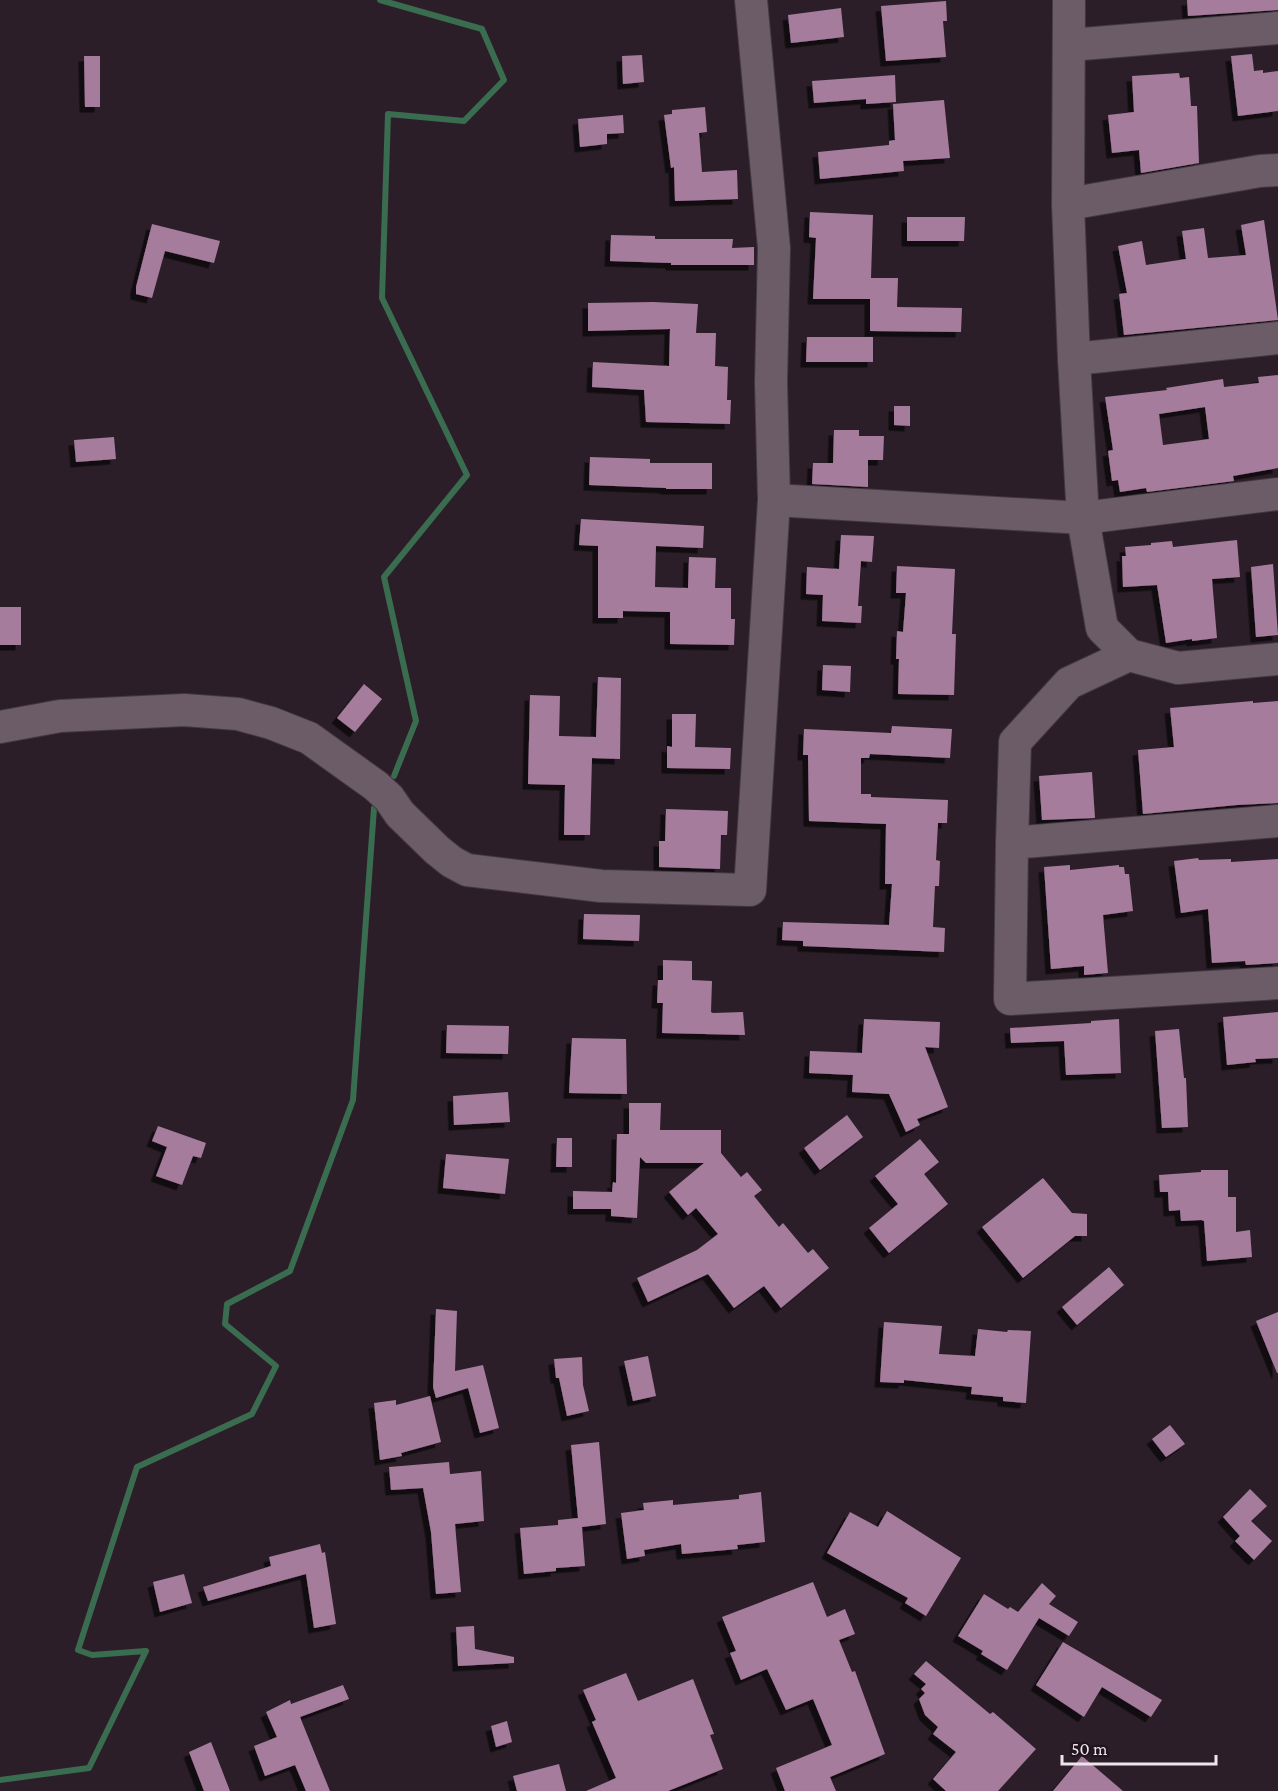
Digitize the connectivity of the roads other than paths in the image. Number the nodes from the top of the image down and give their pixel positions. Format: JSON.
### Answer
{"nodes":[{"id":1,"x":751,"y":0,"type":"edge"},
{"id":2,"x":1069,"y":0,"type":"edge"},
{"id":3,"x":1278,"y":28,"type":"edge"},
{"id":4,"x":1070,"y":45,"type":"junction"},
{"id":5,"x":1278,"y":170,"type":"edge"},
{"id":6,"x":1068,"y":204,"type":"junction"},
{"id":7,"x":1278,"y":338,"type":"edge"},
{"id":8,"x":1074,"y":358,"type":"junction"},
{"id":9,"x":1278,"y":494,"type":"edge"},
{"id":10,"x":774,"y":500,"type":"junction"},
{"id":11,"x":1083,"y":518,"type":"junction"},
{"id":12,"x":1129,"y":655,"type":"junction"},
{"id":13,"x":1278,"y":659,"type":"edge"},
{"id":14,"x":0,"y":727,"type":"edge"},
{"id":15,"x":1278,"y":821,"type":"edge"},
{"id":16,"x":1012,"y":843,"type":"junction"},
{"id":17,"x":1278,"y":983,"type":"edge"}],
"edges":[{"from":1,"to":10,"type":"street"},
{"from":2,"to":4,"type":"street"},
{"from":3,"to":4,"type":"street"},
{"from":4,"to":6,"type":"street"},
{"from":5,"to":6,"type":"street"},
{"from":6,"to":8,"type":"street"},
{"from":7,"to":8,"type":"street"},
{"from":8,"to":11,"type":"street"},
{"from":9,"to":11,"type":"street"},
{"from":10,"to":11,"type":"street"},
{"from":10,"to":14,"type":"street"},
{"from":11,"to":12,"type":"street"},
{"from":12,"to":13,"type":"street"},
{"from":12,"to":16,"type":"street"},
{"from":15,"to":16,"type":"street"},
{"from":16,"to":17,"type":"street"}]}
